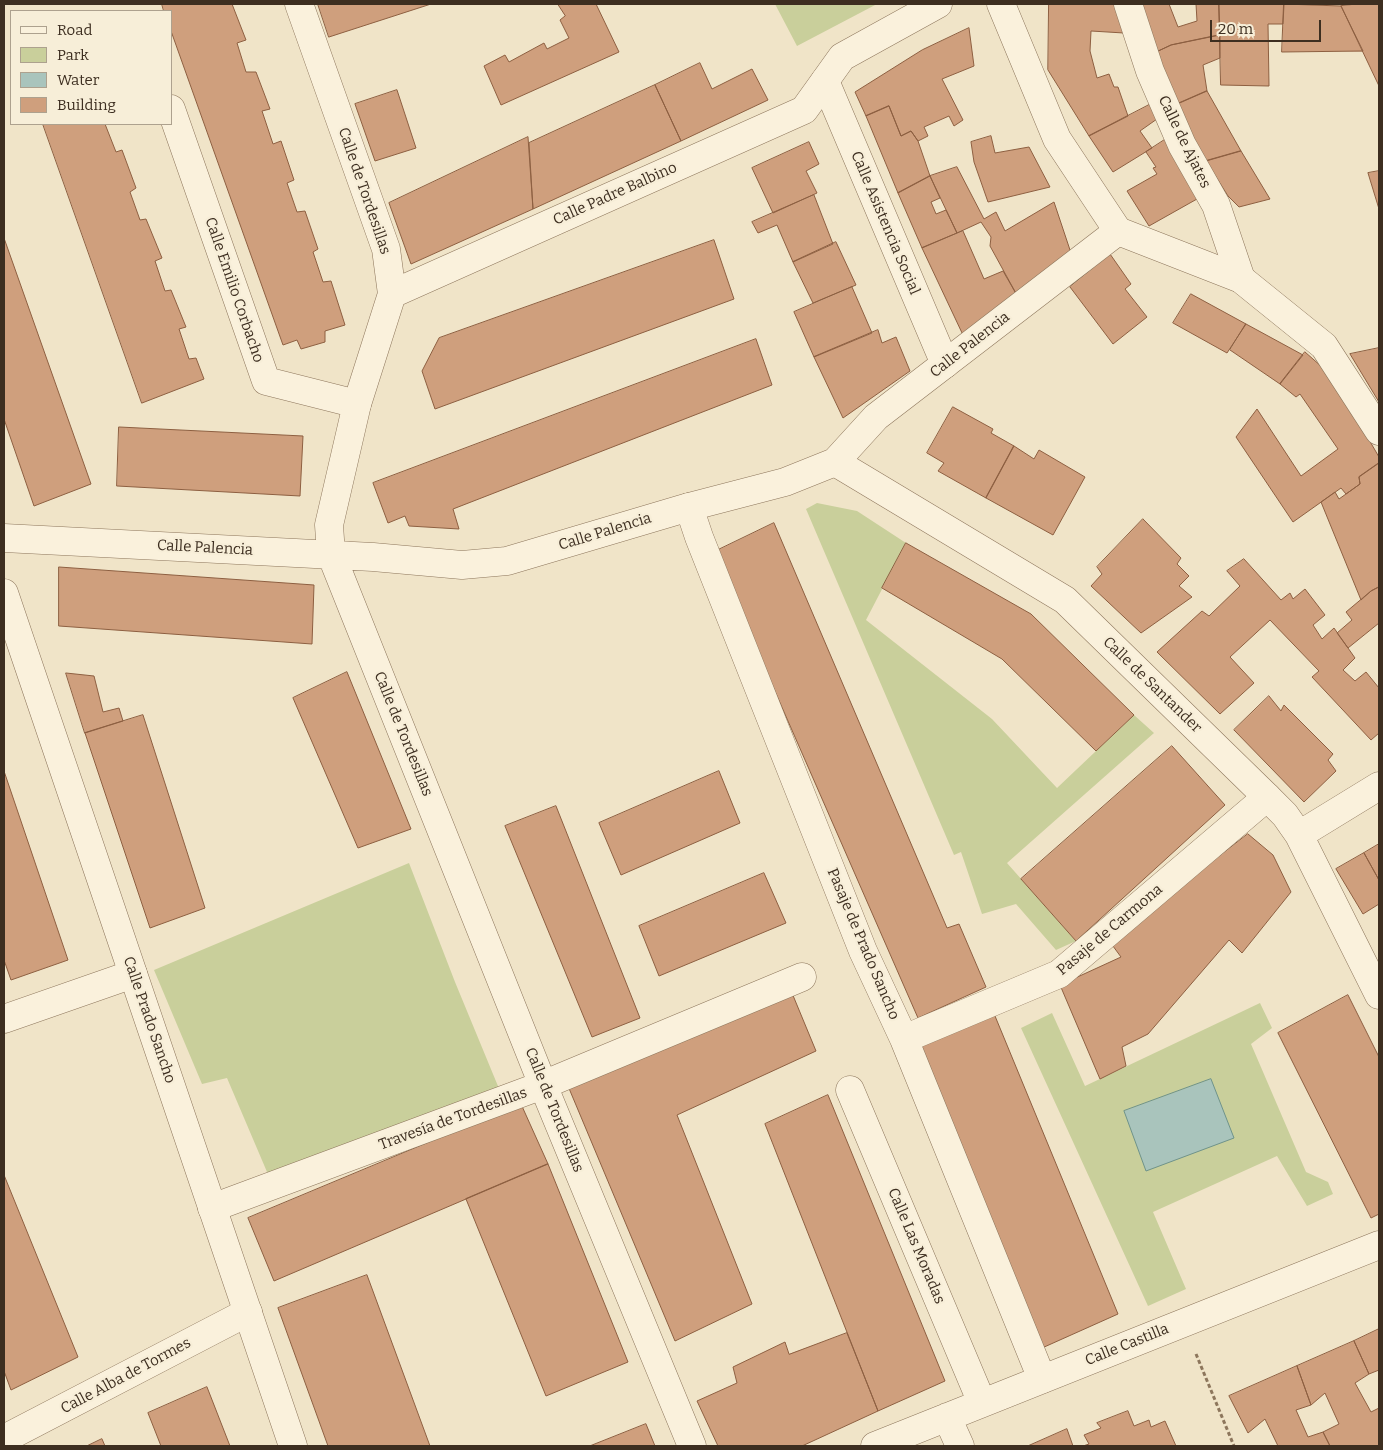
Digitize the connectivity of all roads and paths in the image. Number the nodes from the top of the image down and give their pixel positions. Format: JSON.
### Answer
{"nodes":[{"id":1,"x":299,"y":4,"type":"edge"},
{"id":2,"x":938,"y":4,"type":"edge"},
{"id":3,"x":1001,"y":4,"type":"edge"},
{"id":4,"x":1128,"y":4,"type":"edge"},
{"id":5,"x":825,"y":81,"type":"junction"},
{"id":6,"x":172,"y":112,"type":"edge"},
{"id":7,"x":1118,"y":231,"type":"junction"},
{"id":8,"x":1241,"y":279,"type":"junction"},
{"id":9,"x":392,"y":294,"type":"junction"},
{"id":10,"x":945,"y":364,"type":"junction"},
{"id":11,"x":358,"y":404,"type":"junction"},
{"id":12,"x":1379,"y":431,"type":"edge"},
{"id":13,"x":835,"y":462,"type":"junction"},
{"id":14,"x":689,"y":507,"type":"junction"},
{"id":15,"x":4,"y":538,"type":"edge"},
{"id":16,"x":331,"y":554,"type":"junction"},
{"id":17,"x":4,"y":593,"type":"edge"},
{"id":18,"x":1379,"y":786,"type":"edge"},
{"id":19,"x":1267,"y":797,"type":"junction"},
{"id":20,"x":1299,"y":834,"type":"junction"},
{"id":21,"x":133,"y":974,"type":"junction"},
{"id":22,"x":802,"y":977,"type":"dead end"},
{"id":23,"x":1379,"y":995,"type":"edge"},
{"id":24,"x":4,"y":1019,"type":"edge"},
{"id":25,"x":904,"y":1040,"type":"junction"},
{"id":26,"x":543,"y":1085,"type":"junction"},
{"id":27,"x":850,"y":1090,"type":"dead end"},
{"id":28,"x":212,"y":1208,"type":"junction"},
{"id":29,"x":1379,"y":1245,"type":"edge"},
{"id":30,"x":248,"y":1312,"type":"junction"},
{"id":31,"x":1183,"y":1323,"type":"junction"},
{"id":32,"x":1042,"y":1379,"type":"junction"},
{"id":33,"x":982,"y":1403,"type":"junction"},
{"id":34,"x":948,"y":1417,"type":"junction"},
{"id":35,"x":4,"y":1439,"type":"edge"},
{"id":36,"x":293,"y":1446,"type":"edge"},
{"id":37,"x":692,"y":1446,"type":"edge"},
{"id":38,"x":875,"y":1446,"type":"edge"},
{"id":39,"x":960,"y":1446,"type":"edge"},
{"id":40,"x":1234,"y":1446,"type":"edge"}],
"edges":[{"from":1,"to":9,"type":"street","name":"Calle de Tordesillas"},
{"from":2,"to":5,"type":"street","name":"Calle Padre Balbino"},
{"from":3,"to":7,"type":"street"},
{"from":4,"to":8,"type":"street","name":"Calle de Ajates"},
{"from":5,"to":9,"type":"street","name":"Calle Padre Balbino"},
{"from":5,"to":10,"type":"street","name":"Calle Asistencia Social"},
{"from":6,"to":11,"type":"street","name":"Calle Emilio Corbacho"},
{"from":7,"to":8,"type":"street"},
{"from":7,"to":10,"type":"street","name":"Calle Palencia"},
{"from":8,"to":12,"type":"street"},
{"from":9,"to":11,"type":"street","name":"Calle de Tordesillas"},
{"from":10,"to":13,"type":"street","name":"Calle Palencia"},
{"from":11,"to":16,"type":"street","name":"Calle de Tordesillas"},
{"from":13,"to":14,"type":"street","name":"Calle Palencia"},
{"from":13,"to":19,"type":"street","name":"Calle de Santander"},
{"from":14,"to":16,"type":"street","name":"Calle Palencia"},
{"from":14,"to":25,"type":"street","name":"Pasaje de Prado Sancho"},
{"from":15,"to":16,"type":"street","name":"Calle Palencia"},
{"from":16,"to":26,"type":"street","name":"Calle de Tordesillas"},
{"from":17,"to":21,"type":"street","name":"Calle Prado Sancho"},
{"from":18,"to":20,"type":"street"},
{"from":19,"to":20,"type":"street","name":"Calle de Santander"},
{"from":19,"to":25,"type":"street","name":"Pasaje de Carmona"},
{"from":20,"to":23,"type":"street","name":"Calle de Santander"},
{"from":21,"to":24,"type":"street"},
{"from":21,"to":28,"type":"street","name":"Calle Prado Sancho"},
{"from":22,"to":26,"type":"street","name":"Travesía de Tordesillas"},
{"from":25,"to":32,"type":"street","name":"Pasaje de Prado Sancho"},
{"from":26,"to":28,"type":"street","name":"Travesía de Tordesillas"},
{"from":26,"to":37,"type":"street","name":"Calle de Tordesillas"},
{"from":27,"to":33,"type":"street","name":"Calle Las Moradas"},
{"from":28,"to":30,"type":"street","name":"Calle Prado Sancho"},
{"from":29,"to":31,"type":"street","name":"Calle Castilla"},
{"from":30,"to":35,"type":"street","name":"Calle Alba de Tormes"},
{"from":30,"to":36,"type":"street","name":"Calle Prado Sancho"},
{"from":31,"to":32,"type":"street","name":"Calle Castilla"},
{"from":31,"to":40,"type":"path"},
{"from":32,"to":33,"type":"street","name":"Calle Castilla"},
{"from":33,"to":34,"type":"street","name":"Calle Castilla"},
{"from":34,"to":38,"type":"street","name":"Calle Castilla"},
{"from":34,"to":39,"type":"street"}]}
